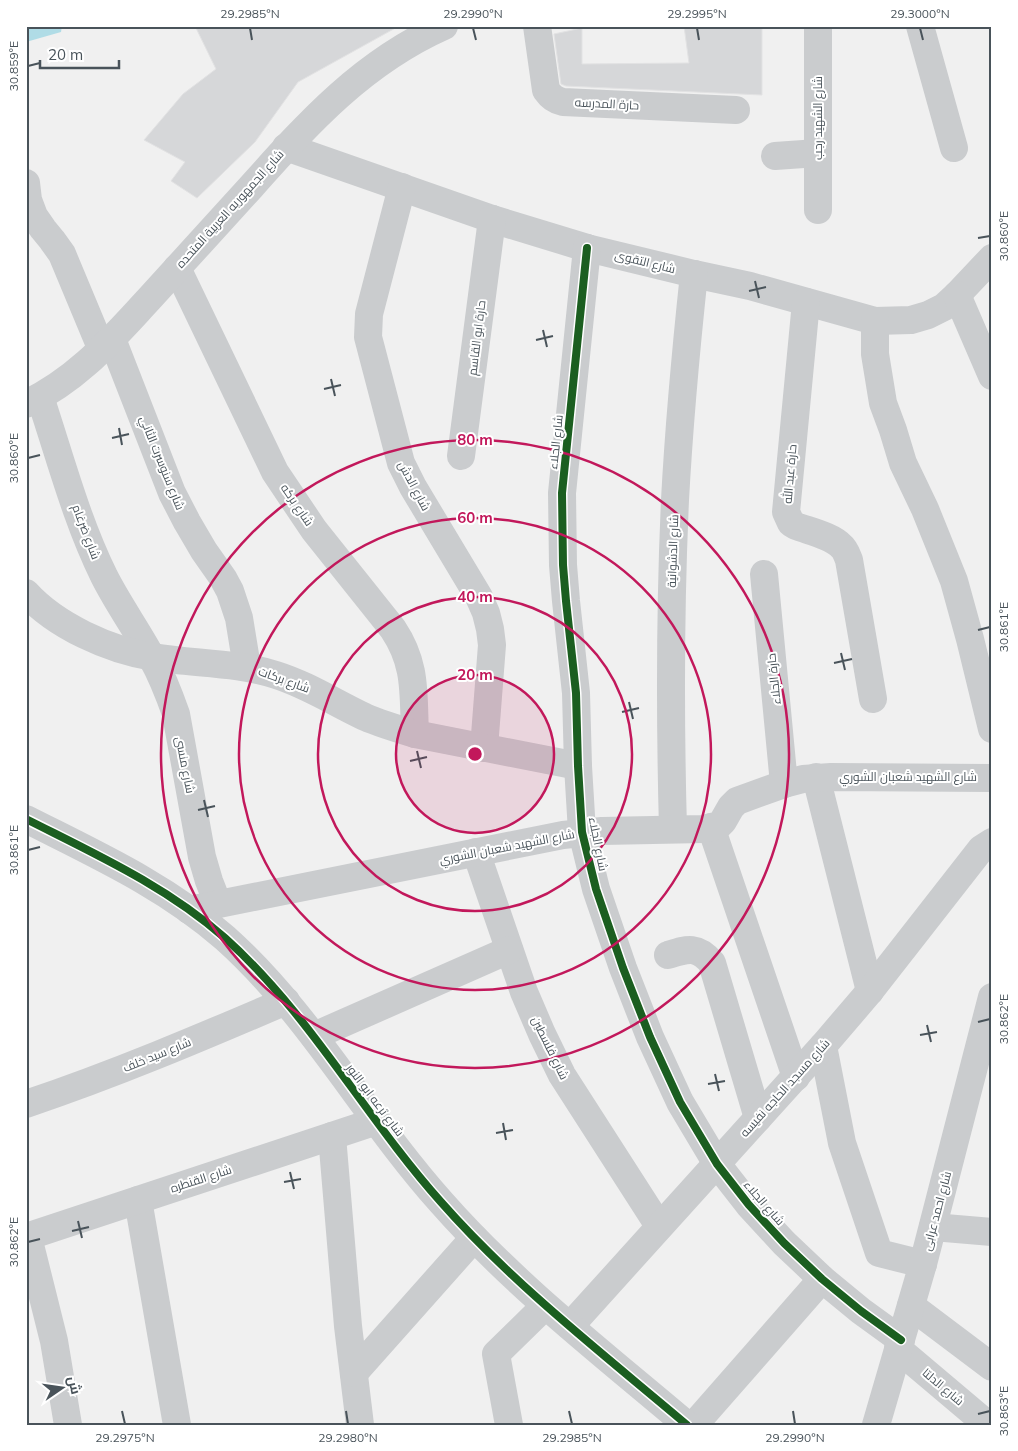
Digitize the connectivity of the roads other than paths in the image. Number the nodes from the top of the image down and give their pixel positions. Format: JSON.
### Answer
{"nodes":[{"id":1,"x":444,"y":26,"type":"edge"},
{"id":2,"x":537,"y":26,"type":"edge"},
{"id":3,"x":818,"y":26,"type":"edge"},
{"id":4,"x":920,"y":26,"type":"edge"},
{"id":5,"x":736,"y":110,"type":"dead end"},
{"id":6,"x":286,"y":146,"type":"junction"},
{"id":7,"x":954,"y":148,"type":"dead end"},
{"id":8,"x":818,"y":153,"type":"junction"},
{"id":9,"x":775,"y":156,"type":"dead end"},
{"id":10,"x":26,"y":183,"type":"edge"},
{"id":11,"x":402,"y":187,"type":"junction"},
{"id":12,"x":818,"y":210,"type":"dead end"},
{"id":13,"x":492,"y":219,"type":"junction"},
{"id":14,"x":588,"y":248,"type":"junction"},
{"id":15,"x":992,"y":258,"type":"edge"},
{"id":16,"x":177,"y":268,"type":"junction"},
{"id":17,"x":694,"y":274,"type":"junction"},
{"id":18,"x":957,"y":295,"type":"junction"},
{"id":19,"x":806,"y":302,"type":"junction"},
{"id":20,"x":875,"y":321,"type":"junction"},
{"id":21,"x":107,"y":344,"type":"junction"},
{"id":22,"x":992,"y":376,"type":"edge"},
{"id":23,"x":33,"y":401,"type":"edge"},
{"id":24,"x":461,"y":456,"type":"dead end"},
{"id":25,"x":764,"y":574,"type":"dead end"},
{"id":26,"x":26,"y":593,"type":"edge"},
{"id":27,"x":152,"y":657,"type":"junction"},
{"id":28,"x":247,"y":667,"type":"junction"},
{"id":29,"x":873,"y":699,"type":"dead end"},
{"id":30,"x":992,"y":729,"type":"edge"},
{"id":31,"x":415,"y":734,"type":"junction"},
{"id":32,"x":484,"y":748,"type":"junction"},
{"id":33,"x":578,"y":766,"type":"junction"},
{"id":34,"x":816,"y":777,"type":"junction"},
{"id":35,"x":992,"y":778,"type":"edge"},
{"id":36,"x":784,"y":784,"type":"junction"},
{"id":37,"x":26,"y":818,"type":"edge"},
{"id":38,"x":712,"y":827,"type":"junction"},
{"id":39,"x":673,"y":829,"type":"junction"},
{"id":40,"x":582,"y":832,"type":"junction"},
{"id":41,"x":992,"y":842,"type":"edge"},
{"id":42,"x":476,"y":852,"type":"junction"},
{"id":43,"x":218,"y":904,"type":"junction"},
{"id":44,"x":190,"y":910,"type":"junction"},
{"id":45,"x":509,"y":950,"type":"junction"},
{"id":46,"x":668,"y":955,"type":"dead end"},
{"id":47,"x":870,"y":991,"type":"junction"},
{"id":48,"x":992,"y":997,"type":"edge"},
{"id":49,"x":286,"y":1001,"type":"junction"},
{"id":50,"x":314,"y":1036,"type":"junction"},
{"id":51,"x":823,"y":1046,"type":"junction"},
{"id":52,"x":796,"y":1077,"type":"junction"},
{"id":53,"x":26,"y":1104,"type":"edge"},
{"id":54,"x":758,"y":1118,"type":"junction"},
{"id":55,"x":377,"y":1121,"type":"junction"},
{"id":56,"x":332,"y":1136,"type":"junction"},
{"id":57,"x":717,"y":1164,"type":"junction"},
{"id":58,"x":138,"y":1200,"type":"junction"},
{"id":59,"x":660,"y":1226,"type":"junction"},
{"id":60,"x":933,"y":1227,"type":"junction"},
{"id":61,"x":992,"y":1232,"type":"edge"},
{"id":62,"x":27,"y":1237,"type":"edge"},
{"id":63,"x":474,"y":1238,"type":"junction"},
{"id":64,"x":923,"y":1264,"type":"junction"},
{"id":65,"x":822,"y":1279,"type":"junction"},
{"id":66,"x":545,"y":1306,"type":"junction"},
{"id":67,"x":911,"y":1306,"type":"junction"},
{"id":68,"x":570,"y":1326,"type":"junction"},
{"id":69,"x":900,"y":1345,"type":"junction"},
{"id":70,"x":992,"y":1368,"type":"edge"},
{"id":71,"x":354,"y":1373,"type":"junction"},
{"id":72,"x":68,"y":1425,"type":"edge"},
{"id":73,"x":177,"y":1425,"type":"edge"},
{"id":74,"x":360,"y":1425,"type":"edge"},
{"id":75,"x":509,"y":1425,"type":"edge"},
{"id":76,"x":687,"y":1425,"type":"edge"},
{"id":77,"x":694,"y":1425,"type":"edge"},
{"id":78,"x":876,"y":1425,"type":"edge"},
{"id":79,"x":988,"y":1425,"type":"edge"}],
"edges":[{"from":1,"to":6,"type":"street","name":"شارع الجمهوريه العربية المتحده"},
{"from":2,"to":5,"type":"street","name":"حارة المدرسه"},
{"from":3,"to":8,"type":"street","name":"شارع الشهيد رجب"},
{"from":4,"to":7,"type":"street"},
{"from":6,"to":11,"type":"street","name":"شارع التقوى"},
{"from":6,"to":16,"type":"street","name":"شارع الجمهوريه العربية المتحده"},
{"from":8,"to":9,"type":"street"},
{"from":8,"to":12,"type":"street","name":"شارع الشهيد رجب"},
{"from":10,"to":21,"type":"street","name":"شارع سنوسرت الثاني"},
{"from":11,"to":13,"type":"street","name":"شارع التقوى"},
{"from":11,"to":32,"type":"street","name":"شارع الدش"},
{"from":13,"to":14,"type":"street","name":"شارع التقوى"},
{"from":13,"to":24,"type":"street","name":"حارة ابو القاسم"},
{"from":14,"to":17,"type":"street","name":"شارع التقوى"},
{"from":14,"to":33,"type":"street","name":"شارع الجلاء"},
{"from":15,"to":18,"type":"street","name":"شارع التقوى"},
{"from":16,"to":21,"type":"street","name":"شارع الجمهوريه العربية المتحده"},
{"from":16,"to":31,"type":"street","name":"شارع بركه"},
{"from":17,"to":19,"type":"street","name":"شارع التقوى"},
{"from":17,"to":39,"type":"street","name":"شارع الدشوانية"},
{"from":18,"to":20,"type":"street","name":"شارع التقوى"},
{"from":18,"to":22,"type":"street"},
{"from":19,"to":20,"type":"street","name":"شارع التقوى"},
{"from":19,"to":29,"type":"street","name":"حارة عبد الله"},
{"from":20,"to":30,"type":"street"},
{"from":21,"to":23,"type":"street","name":"شارع الجمهوريه العربية المتحده"},
{"from":21,"to":28,"type":"street","name":"شارع سنوسرت الثاني"},
{"from":23,"to":27,"type":"street","name":"شارع ضرغام"},
{"from":25,"to":36,"type":"street","name":"حارة الجلاء"},
{"from":26,"to":27,"type":"street","name":"شارع بركات"},
{"from":27,"to":28,"type":"street","name":"شارع بركات"},
{"from":27,"to":43,"type":"street","name":"شارع منسى"},
{"from":28,"to":31,"type":"street","name":"شارع بركات"},
{"from":31,"to":32,"type":"street","name":"شارع بركات"},
{"from":32,"to":33,"type":"street","name":"شارع بركات"},
{"from":33,"to":40,"type":"street","name":"شارع الجلاء"},
{"from":34,"to":35,"type":"street","name":"شارع الشهيد شعبان الشوري"},
{"from":34,"to":36,"type":"street","name":"شارع الشهيد شعبان الشوري"},
{"from":34,"to":47,"type":"street"},
{"from":36,"to":38,"type":"street","name":"شارع الشهيد شعبان الشوري"},
{"from":37,"to":44,"type":"street","name":"شارع ترعه ابو النور"},
{"from":38,"to":39,"type":"street","name":"شارع الشهيد شعبان الشوري"},
{"from":38,"to":52,"type":"street"},
{"from":39,"to":40,"type":"street","name":"شارع الشهيد شعبان الشوري"},
{"from":40,"to":42,"type":"street","name":"شارع الشهيد شعبان الشوري"},
{"from":40,"to":57,"type":"street","name":"شارع الجلاء"},
{"from":41,"to":47,"type":"street","name":"شارع مسجد الحاجه نفيسه"},
{"from":42,"to":43,"type":"street","name":"شارع الشهيد شعبان الشوري"},
{"from":42,"to":45,"type":"street","name":"شارع فلسطين"},
{"from":43,"to":44,"type":"street","name":"شارع الشهيد شعبان الشوري"},
{"from":44,"to":49,"type":"street","name":"شارع ترعه ابو النور"},
{"from":45,"to":50,"type":"street"},
{"from":45,"to":59,"type":"street","name":"شارع فلسطين"},
{"from":46,"to":54,"type":"street"},
{"from":47,"to":51,"type":"street","name":"شارع مسجد الحاجه نفيسه"},
{"from":48,"to":60,"type":"street","name":"شارع احمد عرابى"},
{"from":49,"to":50,"type":"street","name":"شارع ترعه ابو النور"},
{"from":49,"to":53,"type":"street","name":"شارع سيد خلف"},
{"from":50,"to":55,"type":"street","name":"شارع ترعه ابو النور"},
{"from":51,"to":52,"type":"street","name":"شارع مسجد الحاجه نفيسه"},
{"from":51,"to":64,"type":"street"},
{"from":52,"to":54,"type":"street","name":"شارع مسجد الحاجه نفيسه"},
{"from":54,"to":57,"type":"street","name":"شارع مسجد الحاجه نفيسه"},
{"from":55,"to":56,"type":"street","name":"شارع القنطره"},
{"from":55,"to":63,"type":"street","name":"شارع ترعه ابو النور"},
{"from":56,"to":58,"type":"street","name":"شارع القنطره"},
{"from":56,"to":71,"type":"street"},
{"from":57,"to":59,"type":"street","name":"شارع مسجد الحاجه نفيسه"},
{"from":57,"to":65,"type":"street","name":"شارع الجلاء"},
{"from":58,"to":62,"type":"street","name":"شارع القنطره"},
{"from":58,"to":73,"type":"street"},
{"from":59,"to":68,"type":"street","name":"شارع مسجد الحاجه نفيسه"},
{"from":60,"to":61,"type":"street"},
{"from":60,"to":64,"type":"street","name":"شارع احمد عرابى"},
{"from":62,"to":72,"type":"street"},
{"from":63,"to":66,"type":"street","name":"شارع ترعه ابو النور"},
{"from":63,"to":71,"type":"street"},
{"from":64,"to":67,"type":"street","name":"شارع احمد عرابى"},
{"from":65,"to":69,"type":"street","name":"شارع الجلاء"},
{"from":65,"to":77,"type":"street"},
{"from":66,"to":68,"type":"street","name":"شارع ترعه ابو النور"},
{"from":66,"to":75,"type":"street"},
{"from":67,"to":69,"type":"street","name":"شارع احمد عرابى"},
{"from":67,"to":70,"type":"street"},
{"from":68,"to":76,"type":"street","name":"شارع ترعه ابو النور"},
{"from":69,"to":78,"type":"street","name":"شارع احمد عرابى"},
{"from":69,"to":79,"type":"street","name":"شارع الدلتا"},
{"from":71,"to":74,"type":"street"}]}
